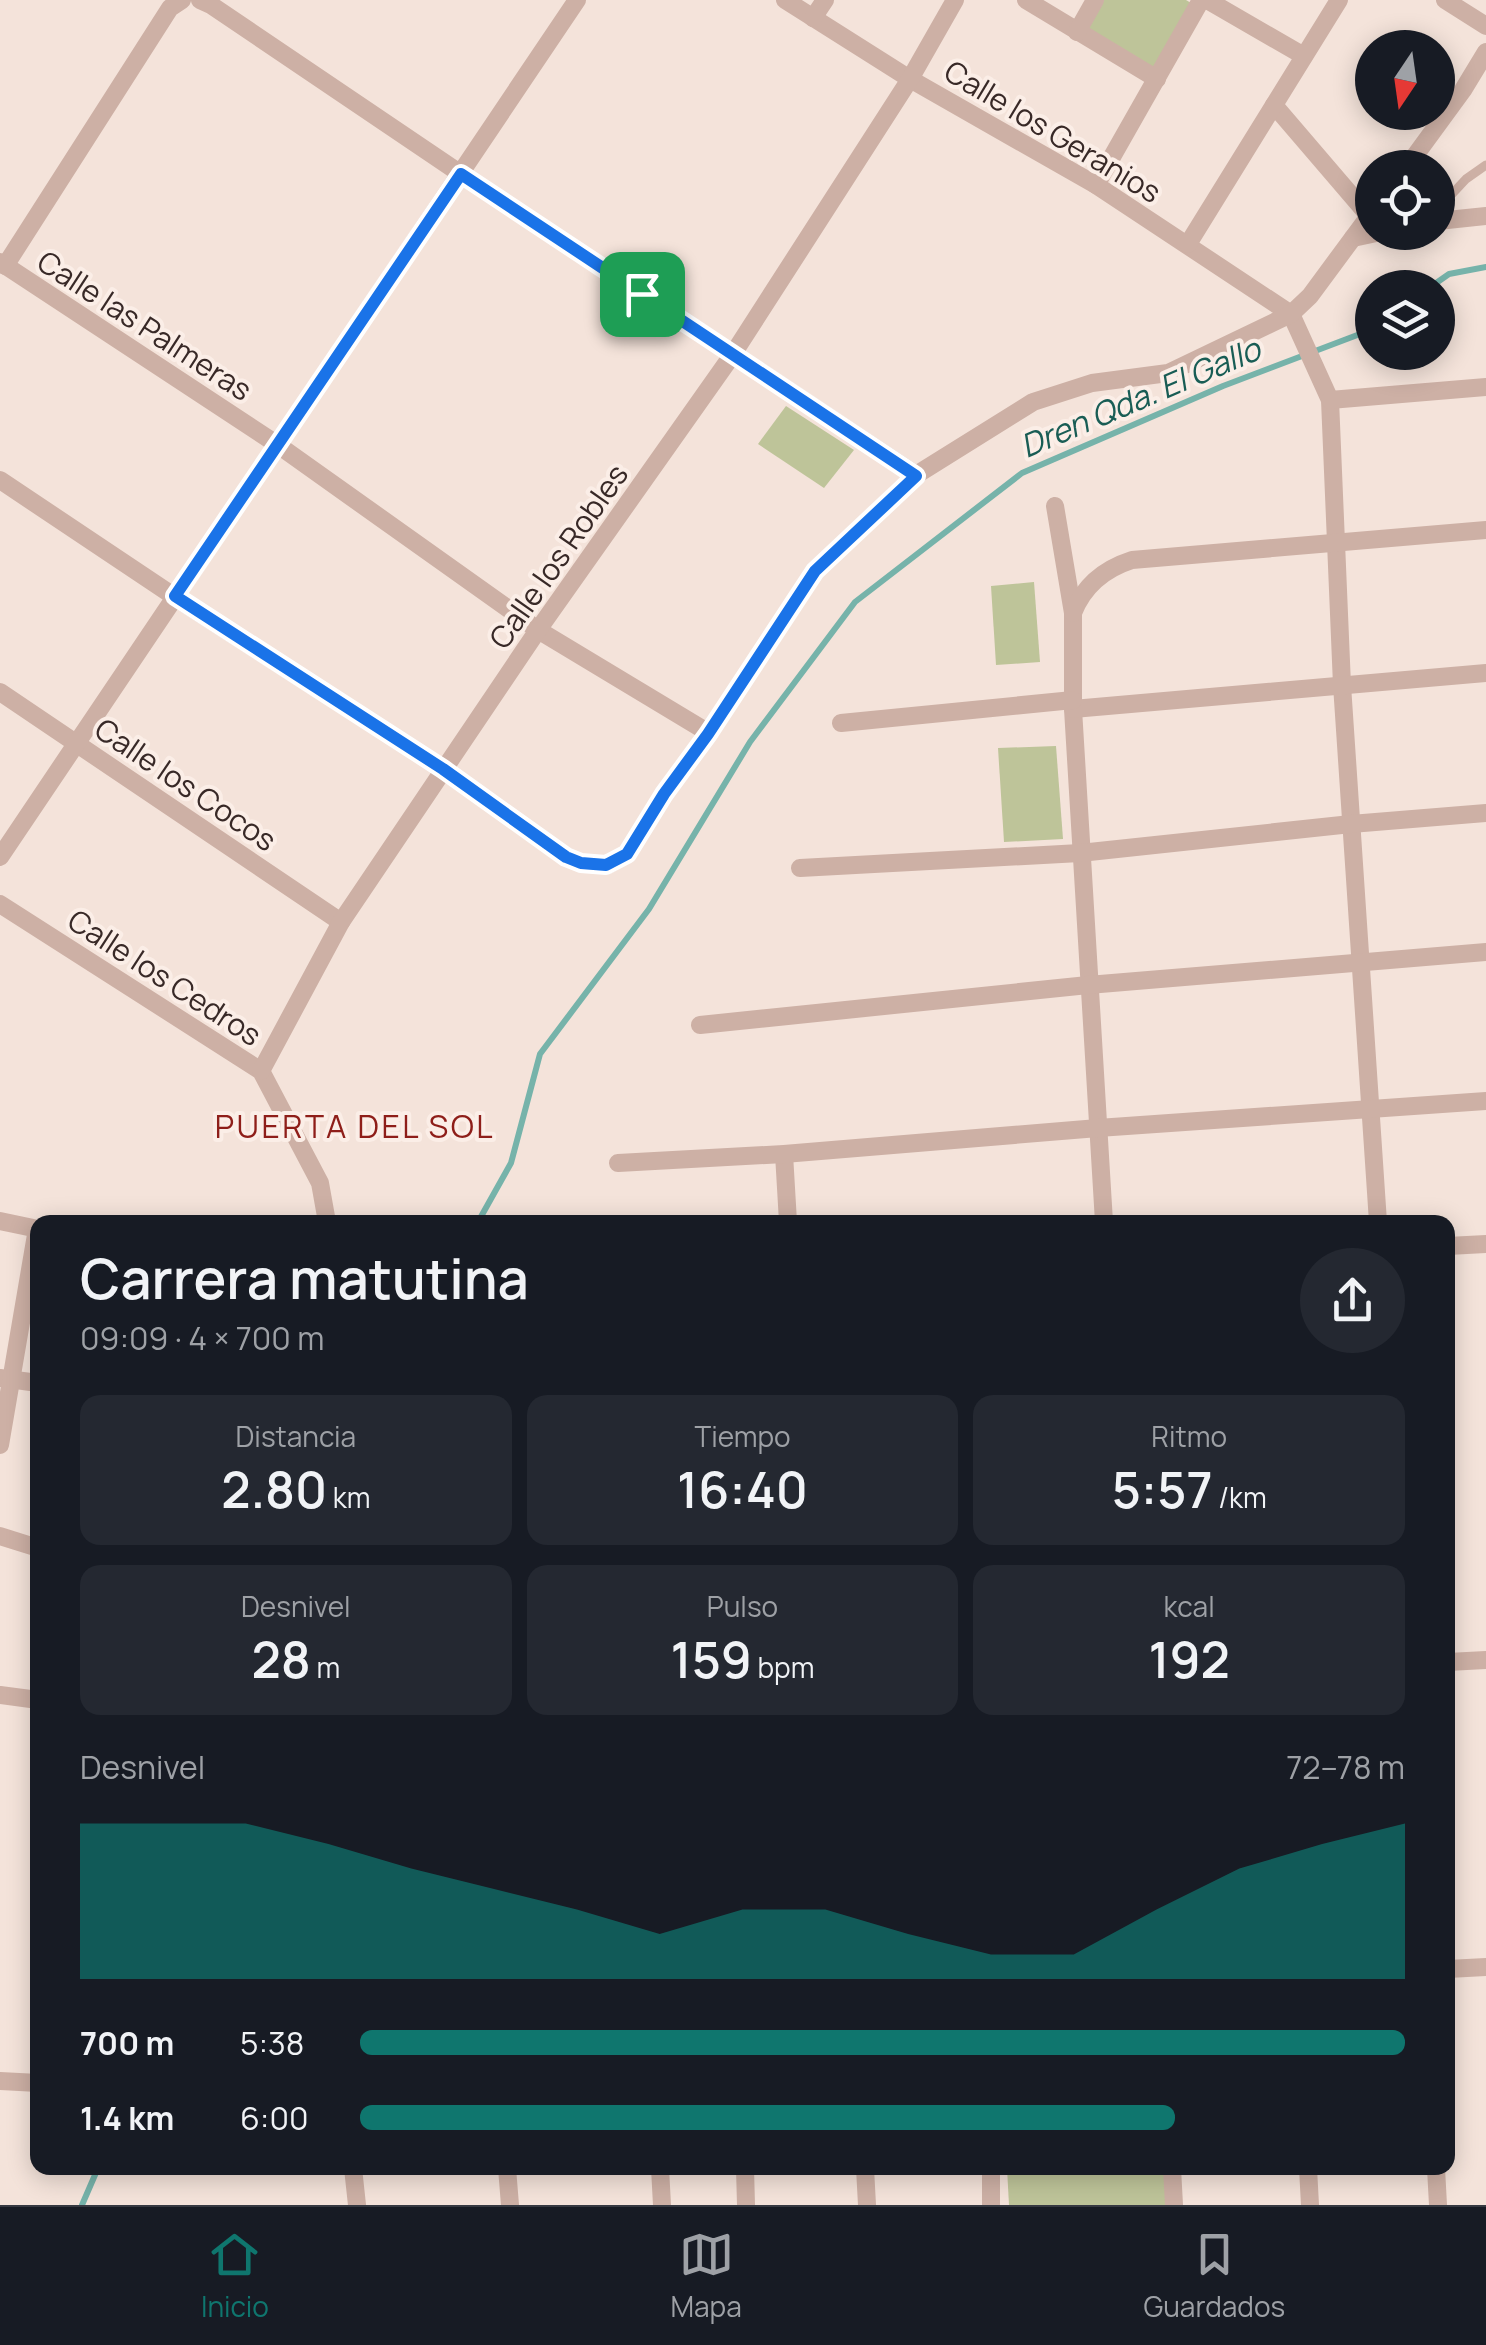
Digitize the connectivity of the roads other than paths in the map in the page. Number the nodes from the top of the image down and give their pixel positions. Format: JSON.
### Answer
{"nodes":[{"id":1,"x":200,"y":0,"type":"edge"},
{"id":2,"x":577,"y":0,"type":"edge"},
{"id":3,"x":785,"y":0,"type":"edge"},
{"id":4,"x":824,"y":0,"type":"edge"},
{"id":5,"x":955,"y":0,"type":"edge"},
{"id":6,"x":1026,"y":0,"type":"edge"},
{"id":7,"x":1095,"y":0,"type":"edge"},
{"id":8,"x":1204,"y":0,"type":"edge"},
{"id":9,"x":1339,"y":0,"type":"edge"},
{"id":10,"x":1446,"y":0,"type":"edge"},
{"id":11,"x":179,"y":1,"type":"edge"},
{"id":12,"x":813,"y":18,"type":"junction"},
{"id":13,"x":1486,"y":26,"type":"edge"},
{"id":14,"x":1077,"y":32,"type":"junction"},
{"id":15,"x":1486,"y":52,"type":"edge"},
{"id":16,"x":1304,"y":56,"type":"junction"},
{"id":17,"x":910,"y":78,"type":"junction"},
{"id":18,"x":1157,"y":79,"type":"junction"},
{"id":19,"x":1274,"y":105,"type":"junction"},
{"id":20,"x":1419,"y":150,"type":"edge"},
{"id":21,"x":1486,"y":164,"type":"edge"},
{"id":22,"x":461,"y":174,"type":"junction"},
{"id":23,"x":1096,"y":184,"type":"junction"},
{"id":24,"x":1455,"y":191,"type":"edge"},
{"id":25,"x":1355,"y":196,"type":"edge"},
{"id":26,"x":1486,"y":216,"type":"edge"},
{"id":27,"x":1455,"y":219,"type":"edge"},
{"id":28,"x":1355,"y":235,"type":"edge"},
{"id":29,"x":1353,"y":238,"type":"joint"},
{"id":30,"x":1188,"y":244,"type":"junction"},
{"id":31,"x":2,"y":264,"type":"edge"},
{"id":32,"x":1291,"y":314,"type":"junction"},
{"id":33,"x":733,"y":354,"type":"junction"},
{"id":34,"x":1486,"y":387,"type":"edge"},
{"id":35,"x":1330,"y":400,"type":"junction"},
{"id":36,"x":278,"y":446,"type":"junction"},
{"id":37,"x":916,"y":476,"type":"junction"},
{"id":38,"x":0,"y":480,"type":"edge"},
{"id":39,"x":1055,"y":506,"type":"dead end"},
{"id":40,"x":1486,"y":530,"type":"edge"},
{"id":41,"x":1335,"y":542,"type":"junction"},
{"id":42,"x":175,"y":596,"type":"junction"},
{"id":43,"x":1073,"y":613,"type":"junction"},
{"id":44,"x":538,"y":630,"type":"junction"},
{"id":45,"x":1486,"y":673,"type":"edge"},
{"id":46,"x":1342,"y":685,"type":"junction"},
{"id":47,"x":0,"y":692,"type":"edge"},
{"id":48,"x":1073,"y":704,"type":"junction"},
{"id":49,"x":842,"y":723,"type":"dead end"},
{"id":50,"x":708,"y":734,"type":"junction"},
{"id":51,"x":77,"y":743,"type":"junction"},
{"id":52,"x":443,"y":769,"type":"junction"},
{"id":53,"x":1486,"y":814,"type":"edge"},
{"id":54,"x":1351,"y":824,"type":"junction"},
{"id":55,"x":1080,"y":853,"type":"junction"},
{"id":56,"x":0,"y":857,"type":"edge"},
{"id":57,"x":800,"y":868,"type":"dead end"},
{"id":58,"x":0,"y":904,"type":"edge"},
{"id":59,"x":340,"y":922,"type":"junction"},
{"id":60,"x":1486,"y":952,"type":"edge"},
{"id":61,"x":1360,"y":961,"type":"junction"},
{"id":62,"x":1088,"y":984,"type":"junction"},
{"id":63,"x":700,"y":1025,"type":"dead end"},
{"id":64,"x":261,"y":1071,"type":"junction"},
{"id":65,"x":1486,"y":1101,"type":"edge"},
{"id":66,"x":1370,"y":1109,"type":"junction"},
{"id":67,"x":1098,"y":1128,"type":"junction"},
{"id":68,"x":784,"y":1154,"type":"junction"},
{"id":69,"x":618,"y":1163,"type":"dead end"},
{"id":70,"x":326,"y":1215,"type":"edge"},
{"id":71,"x":788,"y":1215,"type":"edge"},
{"id":72,"x":1104,"y":1215,"type":"edge"},
{"id":73,"x":1378,"y":1215,"type":"edge"},
{"id":74,"x":0,"y":1221,"type":"edge"},
{"id":75,"x":30,"y":1227,"type":"edge"},
{"id":76,"x":1486,"y":1244,"type":"edge"},
{"id":77,"x":1455,"y":1246,"type":"edge"},
{"id":78,"x":30,"y":1262,"type":"edge"},
{"id":79,"x":5,"y":1379,"type":"edge"},
{"id":80,"x":30,"y":1382,"type":"edge"},
{"id":81,"x":0,"y":1445,"type":"edge"},
{"id":82,"x":0,"y":1536,"type":"edge"},
{"id":83,"x":30,"y":1545,"type":"edge"},
{"id":84,"x":1486,"y":1660,"type":"edge"},
{"id":85,"x":1455,"y":1662,"type":"edge"},
{"id":86,"x":0,"y":1695,"type":"edge"},
{"id":87,"x":30,"y":1699,"type":"edge"},
{"id":88,"x":1486,"y":1967,"type":"edge"},
{"id":89,"x":1455,"y":1969,"type":"edge"},
{"id":90,"x":0,"y":2081,"type":"edge"},
{"id":91,"x":30,"y":2083,"type":"edge"},
{"id":92,"x":354,"y":2175,"type":"edge"},
{"id":93,"x":508,"y":2175,"type":"edge"},
{"id":94,"x":660,"y":2175,"type":"edge"},
{"id":95,"x":745,"y":2175,"type":"edge"},
{"id":96,"x":866,"y":2175,"type":"edge"},
{"id":97,"x":991,"y":2175,"type":"edge"},
{"id":98,"x":1172,"y":2175,"type":"edge"},
{"id":99,"x":1308,"y":2175,"type":"edge"},
{"id":100,"x":1436,"y":2175,"type":"edge"},
{"id":101,"x":357,"y":2205,"type":"edge"},
{"id":102,"x":510,"y":2205,"type":"edge"},
{"id":103,"x":662,"y":2205,"type":"edge"},
{"id":104,"x":746,"y":2205,"type":"edge"},
{"id":105,"x":867,"y":2205,"type":"edge"},
{"id":106,"x":991,"y":2205,"type":"edge"},
{"id":107,"x":1174,"y":2205,"type":"edge"},
{"id":108,"x":1310,"y":2205,"type":"edge"},
{"id":109,"x":1438,"y":2205,"type":"edge"}],
"edges":[{"from":1,"to":22,"type":"street"},
{"from":2,"to":22,"type":"street"},
{"from":3,"to":12,"type":"street","name":"Calle los Geranios"},
{"from":4,"to":12,"type":"street"},
{"from":5,"to":17,"type":"street","name":"Calle los Robles"},
{"from":6,"to":14,"type":"street"},
{"from":7,"to":14,"type":"street"},
{"from":8,"to":16,"type":"street"},
{"from":8,"to":18,"type":"street"},
{"from":9,"to":16,"type":"street"},
{"from":10,"to":13,"type":"street"},
{"from":11,"to":31,"type":"street"},
{"from":12,"to":17,"type":"street","name":"Calle los Geranios"},
{"from":14,"to":18,"type":"street"},
{"from":15,"to":20,"type":"street"},
{"from":16,"to":19,"type":"street"},
{"from":17,"to":23,"type":"street","name":"Calle los Geranios"},
{"from":17,"to":33,"type":"street","name":"Calle los Robles"},
{"from":18,"to":23,"type":"street"},
{"from":19,"to":25,"type":"street"},
{"from":19,"to":30,"type":"street"},
{"from":21,"to":24,"type":"lane"},
{"from":22,"to":33,"type":"street"},
{"from":22,"to":36,"type":"street"},
{"from":23,"to":30,"type":"street","name":"Calle los Geranios"},
{"from":26,"to":27,"type":"street"},
{"from":28,"to":29,"type":"street"},
{"from":29,"to":32,"type":"street"},
{"from":30,"to":32,"type":"street","name":"Calle los Geranios"},
{"from":31,"to":36,"type":"street","name":"Calle las Palmeras"},
{"from":32,"to":35,"type":"street"},
{"from":32,"to":37,"type":"street"},
{"from":33,"to":37,"type":"street"},
{"from":33,"to":44,"type":"street","name":"Calle los Robles"},
{"from":34,"to":35,"type":"street"},
{"from":35,"to":41,"type":"street"},
{"from":36,"to":42,"type":"street"},
{"from":36,"to":44,"type":"street","name":"Calle las Palmeras"},
{"from":37,"to":50,"type":"street"},
{"from":38,"to":42,"type":"street"},
{"from":39,"to":43,"type":"street"},
{"from":40,"to":41,"type":"street"},
{"from":41,"to":43,"type":"street"},
{"from":41,"to":46,"type":"street"},
{"from":42,"to":51,"type":"street"},
{"from":42,"to":52,"type":"street"},
{"from":43,"to":48,"type":"street"},
{"from":44,"to":50,"type":"street","name":"Calle las Palmeras"},
{"from":44,"to":52,"type":"street","name":"Calle los Robles"},
{"from":45,"to":46,"type":"street"},
{"from":46,"to":48,"type":"street"},
{"from":46,"to":54,"type":"street"},
{"from":47,"to":51,"type":"street","name":"Calle los Cocos"},
{"from":48,"to":49,"type":"street"},
{"from":48,"to":55,"type":"street"},
{"from":50,"to":52,"type":"street"},
{"from":51,"to":56,"type":"street"},
{"from":51,"to":59,"type":"street","name":"Calle los Cocos"},
{"from":52,"to":59,"type":"street","name":"Calle los Robles"},
{"from":53,"to":54,"type":"street"},
{"from":54,"to":55,"type":"street"},
{"from":54,"to":61,"type":"street"},
{"from":55,"to":57,"type":"street"},
{"from":55,"to":62,"type":"street"},
{"from":58,"to":64,"type":"street","name":"Calle los Cedros"},
{"from":59,"to":64,"type":"street","name":"Calle los Robles"},
{"from":60,"to":61,"type":"street"},
{"from":61,"to":62,"type":"street"},
{"from":61,"to":66,"type":"street"},
{"from":62,"to":63,"type":"street"},
{"from":62,"to":67,"type":"street"},
{"from":64,"to":70,"type":"street","name":"Calle los Cedros"},
{"from":65,"to":66,"type":"street"},
{"from":66,"to":67,"type":"street"},
{"from":66,"to":73,"type":"street"},
{"from":67,"to":68,"type":"street"},
{"from":67,"to":72,"type":"street"},
{"from":68,"to":69,"type":"street"},
{"from":68,"to":71,"type":"street"},
{"from":74,"to":75,"type":"street"},
{"from":76,"to":77,"type":"street"},
{"from":78,"to":79,"type":"street"},
{"from":79,"to":80,"type":"street"},
{"from":79,"to":81,"type":"street"},
{"from":82,"to":83,"type":"street"},
{"from":84,"to":85,"type":"street"},
{"from":86,"to":87,"type":"street"},
{"from":88,"to":89,"type":"street"},
{"from":90,"to":91,"type":"street"},
{"from":92,"to":101,"type":"street"},
{"from":93,"to":102,"type":"street"},
{"from":94,"to":103,"type":"street"},
{"from":95,"to":104,"type":"street"},
{"from":96,"to":105,"type":"street"},
{"from":97,"to":106,"type":"street"},
{"from":98,"to":107,"type":"street"},
{"from":99,"to":108,"type":"street"},
{"from":100,"to":109,"type":"street"}]}
